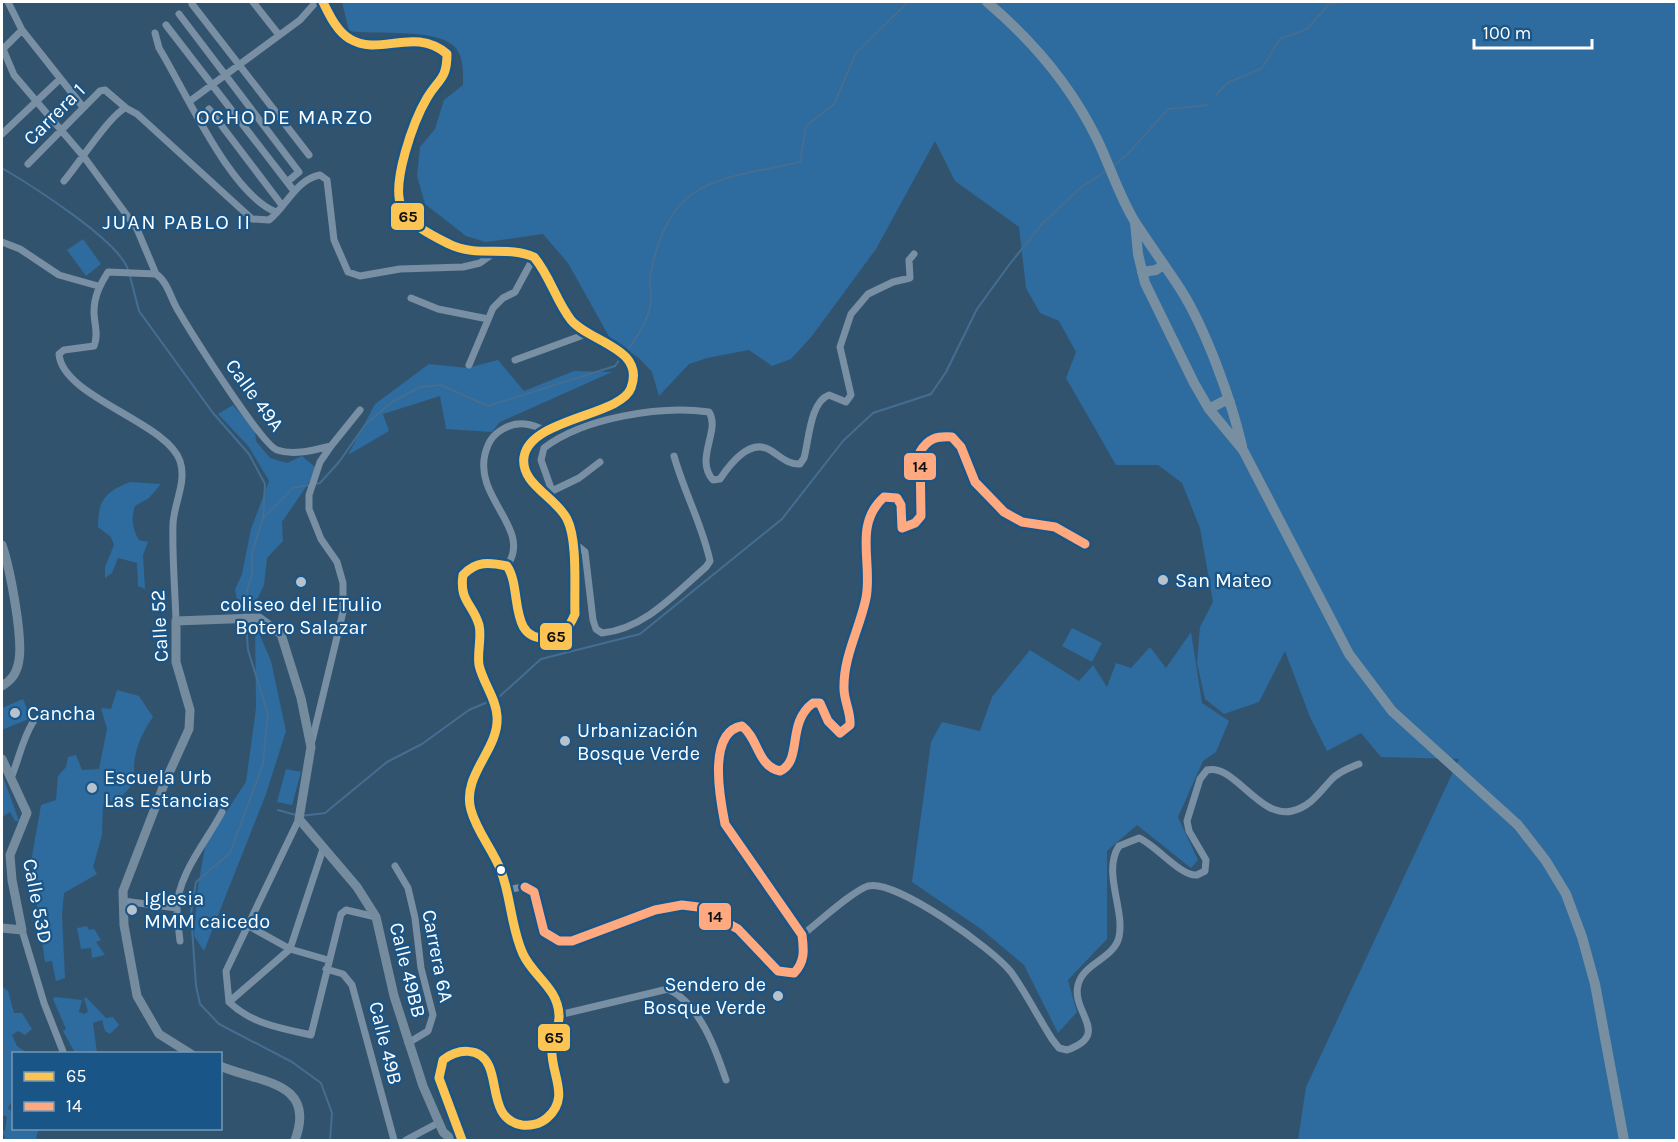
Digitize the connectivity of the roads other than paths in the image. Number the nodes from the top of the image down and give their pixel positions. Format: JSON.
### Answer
{"nodes":[{"id":1,"x":8,"y":2,"type":"edge"},
{"id":2,"x":253,"y":2,"type":"edge"},
{"id":3,"x":316,"y":2,"type":"edge"},
{"id":4,"x":323,"y":2,"type":"edge"},
{"id":5,"x":987,"y":2,"type":"edge"},
{"id":6,"x":192,"y":4,"type":"dead end"},
{"id":7,"x":179,"y":14,"type":"dead end"},
{"id":8,"x":166,"y":25,"type":"dead end"},
{"id":9,"x":22,"y":30,"type":"junction"},
{"id":10,"x":155,"y":33,"type":"dead end"},
{"id":11,"x":279,"y":35,"type":"junction"},
{"id":12,"x":238,"y":64,"type":"junction"},
{"id":13,"x":225,"y":74,"type":"junction"},
{"id":14,"x":60,"y":79,"type":"junction"},
{"id":15,"x":212,"y":85,"type":"junction"},
{"id":16,"x":190,"y":101,"type":"junction"},
{"id":17,"x":36,"y":103,"type":"junction"},
{"id":18,"x":83,"y":107,"type":"junction"},
{"id":19,"x":124,"y":108,"type":"junction"},
{"id":20,"x":209,"y":109,"type":"dead end"},
{"id":21,"x":61,"y":129,"type":"junction"},
{"id":22,"x":2,"y":134,"type":"edge"},
{"id":23,"x":309,"y":154,"type":"dead end"},
{"id":24,"x":84,"y":158,"type":"junction"},
{"id":25,"x":28,"y":164,"type":"dead end"},
{"id":26,"x":64,"y":181,"type":"dead end"},
{"id":27,"x":287,"y":182,"type":"junction"},
{"id":28,"x":294,"y":191,"type":"junction"},
{"id":29,"x":281,"y":204,"type":"junction"},
{"id":30,"x":276,"y":212,"type":"junction"},
{"id":31,"x":1134,"y":219,"type":"junction"},
{"id":32,"x":2,"y":242,"type":"edge"},
{"id":33,"x":494,"y":253,"type":"junction"},
{"id":34,"x":914,"y":254,"type":"dead end"},
{"id":35,"x":1138,"y":254,"type":"junction"},
{"id":36,"x":1157,"y":254,"type":"junction"},
{"id":37,"x":534,"y":257,"type":"junction"},
{"id":38,"x":1163,"y":265,"type":"junction"},
{"id":39,"x":1142,"y":272,"type":"junction"},
{"id":40,"x":156,"y":273,"type":"junction"},
{"id":41,"x":98,"y":286,"type":"junction"},
{"id":42,"x":411,"y":297,"type":"dead end"},
{"id":43,"x":488,"y":319,"type":"junction"},
{"id":44,"x":589,"y":333,"type":"junction"},
{"id":45,"x":515,"y":360,"type":"dead end"},
{"id":46,"x":470,"y":365,"type":"dead end"},
{"id":47,"x":1230,"y":402,"type":"junction"},
{"id":48,"x":1209,"y":409,"type":"junction"},
{"id":49,"x":360,"y":410,"type":"dead end"},
{"id":50,"x":1234,"y":414,"type":"junction"},
{"id":51,"x":1220,"y":422,"type":"junction"},
{"id":52,"x":546,"y":431,"type":"junction"},
{"id":53,"x":331,"y":446,"type":"junction"},
{"id":54,"x":1244,"y":452,"type":"junction"},
{"id":55,"x":674,"y":456,"type":"dead end"},
{"id":56,"x":600,"y":462,"type":"dead end"},
{"id":57,"x":549,"y":493,"type":"junction"},
{"id":58,"x":1085,"y":544,"type":"dead end"},
{"id":59,"x":2,"y":545,"type":"edge"},
{"id":60,"x":572,"y":549,"type":"junction"},
{"id":61,"x":507,"y":566,"type":"junction"},
{"id":62,"x":176,"y":621,"type":"junction"},
{"id":63,"x":2,"y":686,"type":"edge"},
{"id":64,"x":33,"y":722,"type":"dead end"},
{"id":65,"x":311,"y":747,"type":"junction"},
{"id":66,"x":2,"y":759,"type":"edge"},
{"id":67,"x":1359,"y":764,"type":"dead end"},
{"id":68,"x":11,"y":778,"type":"junction"},
{"id":69,"x":222,"y":812,"type":"dead end"},
{"id":70,"x":300,"y":816,"type":"junction"},
{"id":71,"x":323,"y":849,"type":"junction"},
{"id":72,"x":395,"y":866,"type":"dead end"},
{"id":73,"x":507,"y":890,"type":"junction"},
{"id":74,"x":123,"y":901,"type":"junction"},
{"id":75,"x":177,"y":908,"type":"junction"},
{"id":76,"x":376,"y":917,"type":"junction"},
{"id":77,"x":247,"y":925,"type":"junction"},
{"id":78,"x":2,"y":928,"type":"edge"},
{"id":79,"x":22,"y":930,"type":"junction"},
{"id":80,"x":802,"y":935,"type":"junction"},
{"id":81,"x":180,"y":941,"type":"dead end"},
{"id":82,"x":290,"y":949,"type":"junction"},
{"id":83,"x":328,"y":960,"type":"junction"},
{"id":84,"x":326,"y":969,"type":"junction"},
{"id":85,"x":228,"y":1002,"type":"junction"},
{"id":86,"x":559,"y":1015,"type":"junction"},
{"id":87,"x":408,"y":1043,"type":"junction"},
{"id":88,"x":64,"y":1052,"type":"edge"},
{"id":89,"x":189,"y":1052,"type":"edge"},
{"id":90,"x":222,"y":1067,"type":"edge"},
{"id":91,"x":726,"y":1080,"type":"dead end"},
{"id":92,"x":438,"y":1123,"type":"junction"},
{"id":93,"x":295,"y":1140,"type":"edge"},
{"id":94,"x":394,"y":1140,"type":"edge"},
{"id":95,"x":406,"y":1140,"type":"edge"},
{"id":96,"x":460,"y":1140,"type":"edge"},
{"id":97,"x":1624,"y":1140,"type":"edge"}],
"edges":[{"from":1,"to":9,"type":"street"},
{"from":2,"to":11,"type":"street"},
{"from":3,"to":11,"type":"street"},
{"from":4,"to":33,"type":"main road"},
{"from":5,"to":31,"type":"main road"},
{"from":6,"to":12,"type":"street"},
{"from":7,"to":13,"type":"street"},
{"from":8,"to":15,"type":"street"},
{"from":9,"to":14,"type":"street"},
{"from":9,"to":17,"type":"street","name":"Calle 49A"},
{"from":10,"to":16,"type":"street"},
{"from":11,"to":12,"type":"street"},
{"from":12,"to":13,"type":"street"},
{"from":12,"to":23,"type":"street"},
{"from":13,"to":15,"type":"street"},
{"from":13,"to":27,"type":"street"},
{"from":14,"to":17,"type":"street"},
{"from":14,"to":18,"type":"street"},
{"from":15,"to":16,"type":"street"},
{"from":15,"to":27,"type":"street"},
{"from":16,"to":30,"type":"street"},
{"from":17,"to":21,"type":"street","name":"Calle 49A"},
{"from":17,"to":22,"type":"street"},
{"from":18,"to":19,"type":"street","name":"Carrera 1"},
{"from":18,"to":21,"type":"street","name":"Carrera 1"},
{"from":19,"to":24,"type":"street"},
{"from":19,"to":30,"type":"street"},
{"from":20,"to":29,"type":"street"},
{"from":21,"to":24,"type":"street","name":"Calle 49A"},
{"from":21,"to":25,"type":"street","name":"Carrera 1"},
{"from":24,"to":26,"type":"street"},
{"from":24,"to":40,"type":"street","name":"Calle 49A"},
{"from":27,"to":28,"type":"street"},
{"from":28,"to":29,"type":"street"},
{"from":28,"to":33,"type":"street"},
{"from":29,"to":30,"type":"street"},
{"from":31,"to":35,"type":"main road"},
{"from":31,"to":36,"type":"main road"},
{"from":32,"to":41,"type":"street"},
{"from":33,"to":37,"type":"main road"},
{"from":34,"to":57,"type":"street"},
{"from":35,"to":36,"type":"main road"},
{"from":35,"to":39,"type":"main road"},
{"from":36,"to":38,"type":"main road"},
{"from":37,"to":43,"type":"street"},
{"from":37,"to":44,"type":"main road"},
{"from":38,"to":39,"type":"main road"},
{"from":38,"to":47,"type":"main road"},
{"from":39,"to":48,"type":"main road"},
{"from":40,"to":41,"type":"street"},
{"from":40,"to":53,"type":"street","name":"Calle 49A"},
{"from":41,"to":62,"type":"street","name":"Calle 52"},
{"from":42,"to":43,"type":"street"},
{"from":43,"to":46,"type":"street"},
{"from":44,"to":45,"type":"street"},
{"from":44,"to":52,"type":"main road"},
{"from":47,"to":48,"type":"main road"},
{"from":47,"to":50,"type":"main road"},
{"from":48,"to":51,"type":"main road"},
{"from":49,"to":53,"type":"street"},
{"from":50,"to":51,"type":"main road"},
{"from":50,"to":54,"type":"main road"},
{"from":51,"to":54,"type":"main road"},
{"from":52,"to":57,"type":"main road"},
{"from":52,"to":61,"type":"street"},
{"from":53,"to":65,"type":"street"},
{"from":54,"to":97,"type":"main road"},
{"from":55,"to":60,"type":"street"},
{"from":56,"to":57,"type":"street"},
{"from":57,"to":60,"type":"main road"},
{"from":58,"to":80,"type":"street"},
{"from":59,"to":63,"type":"main road"},
{"from":60,"to":61,"type":"main road"},
{"from":61,"to":73,"type":"main road"},
{"from":62,"to":65,"type":"main road"},
{"from":62,"to":74,"type":"main road","name":"Calle 52"},
{"from":64,"to":68,"type":"street"},
{"from":65,"to":70,"type":"main road"},
{"from":66,"to":68,"type":"main road","name":"Calle 53D"},
{"from":67,"to":80,"type":"street"},
{"from":68,"to":79,"type":"main road","name":"Calle 53D"},
{"from":69,"to":75,"type":"street"},
{"from":70,"to":71,"type":"main road","name":"Calle 49BB"},
{"from":70,"to":77,"type":"street"},
{"from":71,"to":76,"type":"main road","name":"Calle 49BB"},
{"from":71,"to":82,"type":"street"},
{"from":72,"to":87,"type":"street","name":"Carrera 6A"},
{"from":73,"to":80,"type":"street"},
{"from":73,"to":86,"type":"main road"},
{"from":74,"to":75,"type":"street"},
{"from":74,"to":89,"type":"main road","name":"Calle 52"},
{"from":75,"to":81,"type":"street"},
{"from":76,"to":83,"type":"street"},
{"from":76,"to":87,"type":"main road","name":"Calle 49BB"},
{"from":77,"to":82,"type":"street"},
{"from":77,"to":85,"type":"street"},
{"from":78,"to":79,"type":"main road"},
{"from":79,"to":88,"type":"street","name":"Calle 53D"},
{"from":82,"to":83,"type":"street"},
{"from":82,"to":85,"type":"street"},
{"from":83,"to":84,"type":"street"},
{"from":84,"to":85,"type":"street"},
{"from":84,"to":94,"type":"street","name":"Calle 49B"},
{"from":86,"to":91,"type":"street"},
{"from":86,"to":96,"type":"main road"},
{"from":87,"to":92,"type":"main road","name":"Calle 49BB"},
{"from":90,"to":93,"type":"main road"},
{"from":92,"to":95,"type":"street"},
{"from":92,"to":96,"type":"main road"}]}
